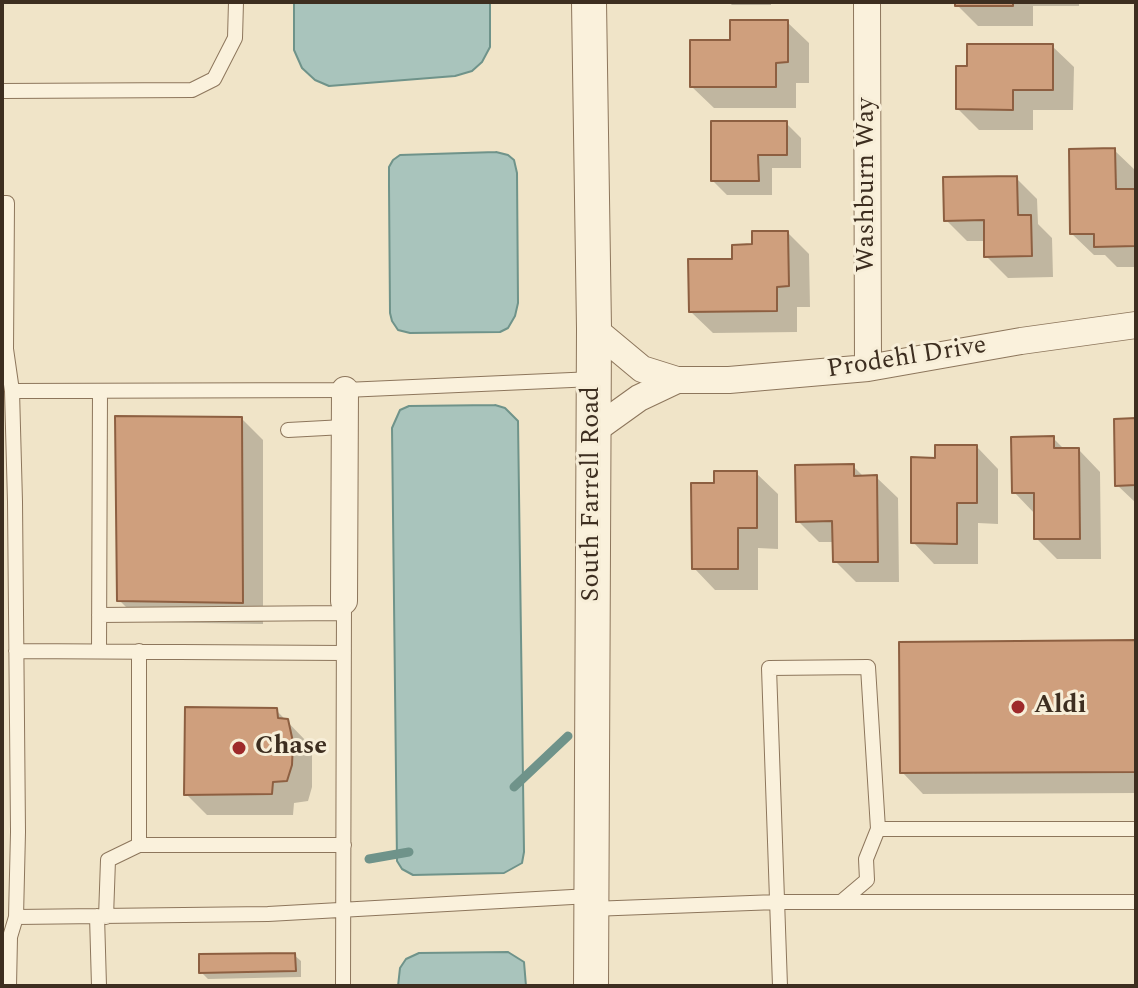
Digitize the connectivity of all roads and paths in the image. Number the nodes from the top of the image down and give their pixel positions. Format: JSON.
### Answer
{"nodes":[{"id":1,"x":236,"y":2,"type":"edge"},
{"id":2,"x":589,"y":2,"type":"edge"},
{"id":3,"x":867,"y":2,"type":"edge"},
{"id":4,"x":2,"y":91,"type":"edge"},
{"id":5,"x":2,"y":203,"type":"edge"},
{"id":6,"x":1136,"y":325,"type":"edge"},
{"id":7,"x":594,"y":329,"type":"junction"},
{"id":8,"x":868,"y":368,"type":"junction"},
{"id":9,"x":594,"y":379,"type":"junction"},
{"id":10,"x":677,"y":380,"type":"junction"},
{"id":11,"x":345,"y":390,"type":"junction"},
{"id":12,"x":12,"y":391,"type":"junction"},
{"id":13,"x":100,"y":391,"type":"junction"},
{"id":14,"x":344,"y":427,"type":"junction"},
{"id":15,"x":288,"y":430,"type":"dead end"},
{"id":16,"x":593,"y":431,"type":"junction"},
{"id":17,"x":344,"y":607,"type":"junction"},
{"id":18,"x":99,"y":615,"type":"junction"},
{"id":19,"x":16,"y":651,"type":"junction"},
{"id":20,"x":99,"y":651,"type":"junction"},
{"id":21,"x":139,"y":651,"type":"junction"},
{"id":22,"x":344,"y":653,"type":"junction"},
{"id":23,"x":878,"y":829,"type":"junction"},
{"id":24,"x":1136,"y":829,"type":"edge"},
{"id":25,"x":139,"y":845,"type":"junction"},
{"id":26,"x":344,"y":845,"type":"junction"},
{"id":27,"x":590,"y":902,"type":"junction"},
{"id":28,"x":777,"y":902,"type":"junction"},
{"id":29,"x":841,"y":902,"type":"junction"},
{"id":30,"x":1136,"y":902,"type":"edge"},
{"id":31,"x":344,"y":909,"type":"junction"},
{"id":32,"x":102,"y":916,"type":"junction"},
{"id":33,"x":16,"y":917,"type":"junction"},
{"id":34,"x":9,"y":986,"type":"edge"},
{"id":35,"x":99,"y":986,"type":"edge"},
{"id":36,"x":343,"y":986,"type":"edge"},
{"id":37,"x":591,"y":986,"type":"edge"},
{"id":38,"x":780,"y":986,"type":"edge"}],
"edges":[{"from":1,"to":4,"type":"lane"},
{"from":2,"to":7,"type":"street","name":"South Farrell Road"},
{"from":3,"to":8,"type":"street","name":"Washburn Way"},
{"from":5,"to":12,"type":"lane"},
{"from":6,"to":8,"type":"street","name":"Prodehl Drive"},
{"from":7,"to":9,"type":"street","name":"South Farrell Road"},
{"from":7,"to":10,"type":"street","name":"Prodehl Drive"},
{"from":8,"to":10,"type":"street","name":"Prodehl Drive"},
{"from":9,"to":11,"type":"lane"},
{"from":9,"to":16,"type":"street","name":"South Farrell Road"},
{"from":10,"to":16,"type":"street","name":"Prodehl Drive"},
{"from":11,"to":13,"type":"lane"},
{"from":11,"to":14,"type":"street"},
{"from":12,"to":13,"type":"lane"},
{"from":12,"to":19,"type":"lane"},
{"from":13,"to":18,"type":"lane"},
{"from":14,"to":15,"type":"lane"},
{"from":14,"to":17,"type":"street"},
{"from":16,"to":27,"type":"street","name":"South Farrell Road"},
{"from":17,"to":18,"type":"lane"},
{"from":17,"to":22,"type":"lane"},
{"from":18,"to":20,"type":"lane"},
{"from":19,"to":20,"type":"lane"},
{"from":19,"to":33,"type":"lane"},
{"from":20,"to":21,"type":"lane"},
{"from":21,"to":22,"type":"lane"},
{"from":21,"to":25,"type":"lane"},
{"from":22,"to":26,"type":"lane"},
{"from":23,"to":24,"type":"lane"},
{"from":23,"to":28,"type":"lane"},
{"from":23,"to":29,"type":"lane"},
{"from":25,"to":26,"type":"lane"},
{"from":25,"to":32,"type":"lane"},
{"from":26,"to":31,"type":"lane"},
{"from":27,"to":28,"type":"lane"},
{"from":27,"to":31,"type":"lane"},
{"from":27,"to":37,"type":"street","name":"South Farrell Road"},
{"from":28,"to":29,"type":"lane"},
{"from":28,"to":38,"type":"lane"},
{"from":29,"to":30,"type":"lane"},
{"from":31,"to":32,"type":"lane"},
{"from":31,"to":36,"type":"lane"},
{"from":32,"to":33,"type":"lane"},
{"from":32,"to":35,"type":"lane"},
{"from":33,"to":34,"type":"lane"}]}
